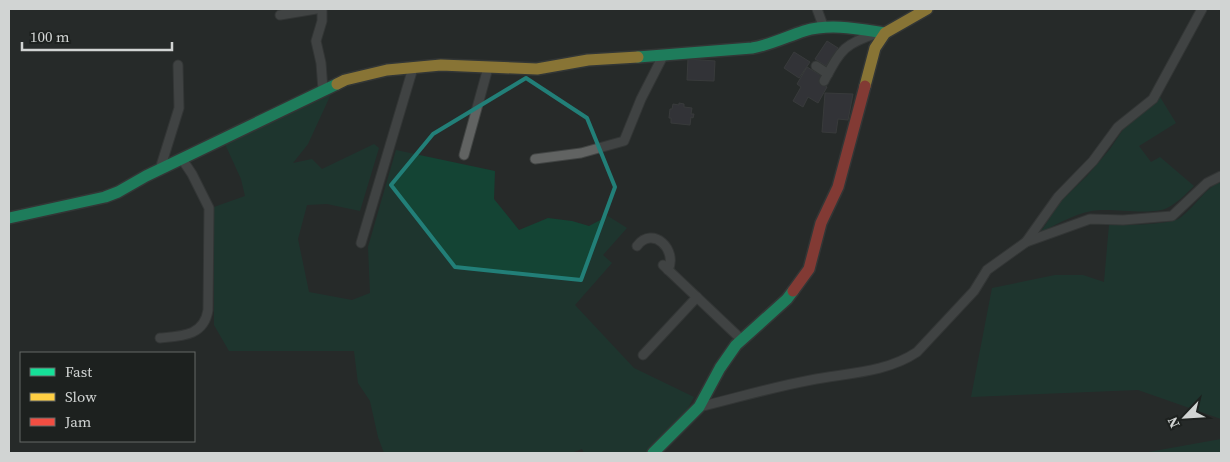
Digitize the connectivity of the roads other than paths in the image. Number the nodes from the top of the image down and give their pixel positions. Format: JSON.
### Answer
{"nodes":[{"id":1,"x":316,"y":9,"type":"edge"},
{"id":2,"x":322,"y":9,"type":"edge"},
{"id":3,"x":817,"y":9,"type":"edge"},
{"id":4,"x":928,"y":9,"type":"edge"},
{"id":5,"x":1202,"y":9,"type":"edge"},
{"id":6,"x":280,"y":16,"type":"dead end"},
{"id":7,"x":824,"y":28,"type":"junction"},
{"id":8,"x":882,"y":33,"type":"junction"},
{"id":9,"x":663,"y":56,"type":"junction"},
{"id":10,"x":178,"y":65,"type":"dead end"},
{"id":11,"x":816,"y":66,"type":"dead end"},
{"id":12,"x":413,"y":68,"type":"junction"},
{"id":13,"x":488,"y":68,"type":"junction"},
{"id":14,"x":323,"y":90,"type":"junction"},
{"id":15,"x":464,"y":155,"type":"dead end"},
{"id":16,"x":182,"y":159,"type":"junction"},
{"id":17,"x":535,"y":159,"type":"dead end"},
{"id":18,"x":160,"y":169,"type":"junction"},
{"id":19,"x":1221,"y":176,"type":"edge"},
{"id":20,"x":9,"y":218,"type":"edge"},
{"id":21,"x":1026,"y":242,"type":"junction"},
{"id":22,"x":361,"y":243,"type":"dead end"},
{"id":23,"x":637,"y":246,"type":"dead end"},
{"id":24,"x":697,"y":297,"type":"junction"},
{"id":25,"x":160,"y":338,"type":"dead end"},
{"id":26,"x":741,"y":338,"type":"junction"},
{"id":27,"x":643,"y":355,"type":"dead end"},
{"id":28,"x":699,"y":407,"type":"junction"},
{"id":29,"x":652,"y":453,"type":"edge"}],
"edges":[{"from":1,"to":6,"type":"street"},
{"from":2,"to":14,"type":"street"},
{"from":3,"to":7,"type":"street"},
{"from":4,"to":8,"type":"street"},
{"from":5,"to":21,"type":"street"},
{"from":7,"to":8,"type":"street"},
{"from":7,"to":9,"type":"street"},
{"from":8,"to":11,"type":"street"},
{"from":8,"to":26,"type":"street"},
{"from":9,"to":13,"type":"street"},
{"from":9,"to":17,"type":"street"},
{"from":10,"to":18,"type":"street"},
{"from":12,"to":13,"type":"street"},
{"from":12,"to":14,"type":"street"},
{"from":12,"to":22,"type":"street"},
{"from":13,"to":15,"type":"street"},
{"from":14,"to":16,"type":"street"},
{"from":16,"to":18,"type":"street"},
{"from":16,"to":25,"type":"street"},
{"from":18,"to":20,"type":"street"},
{"from":19,"to":21,"type":"street"},
{"from":21,"to":28,"type":"street"},
{"from":23,"to":24,"type":"street"},
{"from":24,"to":26,"type":"street"},
{"from":24,"to":27,"type":"street"},
{"from":26,"to":28,"type":"street"},
{"from":28,"to":29,"type":"street"}]}
